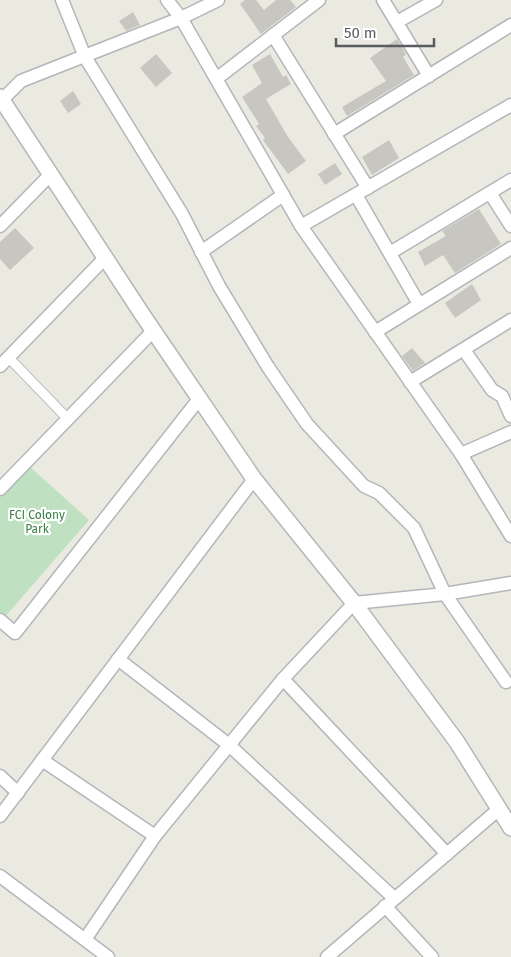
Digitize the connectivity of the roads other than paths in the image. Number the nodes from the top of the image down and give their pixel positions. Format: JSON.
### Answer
{"nodes":[{"id":1,"x":62,"y":0,"type":"edge"},
{"id":2,"x":167,"y":0,"type":"edge"},
{"id":3,"x":218,"y":0,"type":"edge"},
{"id":4,"x":319,"y":0,"type":"edge"},
{"id":5,"x":383,"y":0,"type":"edge"},
{"id":6,"x":436,"y":0,"type":"edge"},
{"id":7,"x":181,"y":18,"type":"junction"},
{"id":8,"x":396,"y":22,"type":"junction"},
{"id":9,"x":511,"y":25,"type":"edge"},
{"id":10,"x":273,"y":35,"type":"junction"},
{"id":11,"x":85,"y":57,"type":"junction"},
{"id":12,"x":429,"y":76,"type":"junction"},
{"id":13,"x":216,"y":79,"type":"junction"},
{"id":14,"x":1,"y":99,"type":"edge"},
{"id":15,"x":510,"y":109,"type":"edge"},
{"id":16,"x":334,"y":134,"type":"junction"},
{"id":17,"x":51,"y":174,"type":"junction"},
{"id":18,"x":511,"y":180,"type":"edge"},
{"id":19,"x":368,"y":188,"type":"junction"},
{"id":20,"x":490,"y":193,"type":"junction"},
{"id":21,"x":283,"y":195,"type":"junction"},
{"id":22,"x":356,"y":195,"type":"junction"},
{"id":23,"x":0,"y":226,"type":"edge"},
{"id":24,"x":301,"y":226,"type":"junction"},
{"id":25,"x":511,"y":226,"type":"edge"},
{"id":26,"x":511,"y":248,"type":"edge"},
{"id":27,"x":201,"y":252,"type":"junction"},
{"id":28,"x":390,"y":253,"type":"junction"},
{"id":29,"x":105,"y":258,"type":"junction"},
{"id":30,"x":419,"y":304,"type":"junction"},
{"id":31,"x":511,"y":320,"type":"edge"},
{"id":32,"x":153,"y":331,"type":"junction"},
{"id":33,"x":375,"y":332,"type":"junction"},
{"id":34,"x":464,"y":350,"type":"junction"},
{"id":35,"x":4,"y":362,"type":"edge"},
{"id":36,"x":410,"y":382,"type":"junction"},
{"id":37,"x":199,"y":399,"type":"junction"},
{"id":38,"x":511,"y":416,"type":"edge"},
{"id":39,"x":68,"y":418,"type":"junction"},
{"id":40,"x":511,"y":432,"type":"edge"},
{"id":41,"x":461,"y":454,"type":"junction"},
{"id":42,"x":254,"y":479,"type":"junction"},
{"id":43,"x":0,"y":490,"type":"edge"},
{"id":44,"x":511,"y":536,"type":"edge"},
{"id":45,"x":511,"y":583,"type":"edge"},
{"id":46,"x":445,"y":594,"type":"junction"},
{"id":47,"x":354,"y":603,"type":"junction"},
{"id":48,"x":0,"y":620,"type":"edge"},
{"id":49,"x":118,"y":659,"type":"junction"},
{"id":50,"x":283,"y":679,"type":"junction"},
{"id":51,"x":506,"y":682,"type":"dead end"},
{"id":52,"x":229,"y":745,"type":"junction"},
{"id":53,"x":42,"y":760,"type":"junction"},
{"id":54,"x":0,"y":776,"type":"edge"},
{"id":55,"x":18,"y":793,"type":"junction"},
{"id":56,"x":499,"y":809,"type":"junction"},
{"id":57,"x":0,"y":816,"type":"edge"},
{"id":58,"x":511,"y":828,"type":"edge"},
{"id":59,"x":155,"y":836,"type":"junction"},
{"id":60,"x":447,"y":854,"type":"junction"},
{"id":61,"x":0,"y":876,"type":"edge"},
{"id":62,"x":390,"y":902,"type":"junction"},
{"id":63,"x":86,"y":938,"type":"junction"},
{"id":64,"x":108,"y":957,"type":"edge"},
{"id":65,"x":327,"y":957,"type":"edge"},
{"id":66,"x":432,"y":957,"type":"edge"}],
"edges":[{"from":1,"to":11,"type":"street"},
{"from":2,"to":7,"type":"street"},
{"from":3,"to":7,"type":"street"},
{"from":4,"to":10,"type":"street"},
{"from":5,"to":8,"type":"street"},
{"from":6,"to":8,"type":"street"},
{"from":7,"to":11,"type":"street"},
{"from":7,"to":13,"type":"street"},
{"from":8,"to":12,"type":"street"},
{"from":9,"to":12,"type":"street"},
{"from":10,"to":13,"type":"street"},
{"from":10,"to":16,"type":"street"},
{"from":11,"to":14,"type":"street"},
{"from":11,"to":27,"type":"street"},
{"from":12,"to":16,"type":"street"},
{"from":13,"to":21,"type":"street"},
{"from":14,"to":17,"type":"street"},
{"from":15,"to":19,"type":"street"},
{"from":16,"to":19,"type":"street"},
{"from":17,"to":23,"type":"street"},
{"from":17,"to":29,"type":"street"},
{"from":18,"to":20,"type":"street"},
{"from":19,"to":22,"type":"street"},
{"from":20,"to":25,"type":"street"},
{"from":20,"to":28,"type":"street"},
{"from":21,"to":24,"type":"street"},
{"from":21,"to":27,"type":"street"},
{"from":22,"to":24,"type":"street"},
{"from":22,"to":28,"type":"street"},
{"from":24,"to":33,"type":"street"},
{"from":26,"to":30,"type":"street"},
{"from":27,"to":46,"type":"street"},
{"from":28,"to":30,"type":"street"},
{"from":29,"to":32,"type":"street"},
{"from":29,"to":35,"type":"street"},
{"from":30,"to":33,"type":"street"},
{"from":31,"to":34,"type":"street"},
{"from":32,"to":37,"type":"street"},
{"from":32,"to":39,"type":"street"},
{"from":33,"to":36,"type":"street"},
{"from":34,"to":36,"type":"street"},
{"from":34,"to":38,"type":"street"},
{"from":35,"to":39,"type":"street"},
{"from":36,"to":41,"type":"street"},
{"from":37,"to":42,"type":"street"},
{"from":37,"to":48,"type":"street"},
{"from":39,"to":43,"type":"street"},
{"from":40,"to":41,"type":"street"},
{"from":41,"to":44,"type":"street"},
{"from":42,"to":47,"type":"street"},
{"from":42,"to":49,"type":"street"},
{"from":45,"to":46,"type":"street"},
{"from":46,"to":47,"type":"street"},
{"from":46,"to":51,"type":"street"},
{"from":47,"to":50,"type":"street"},
{"from":47,"to":56,"type":"street"},
{"from":49,"to":52,"type":"street"},
{"from":49,"to":53,"type":"street"},
{"from":50,"to":52,"type":"street"},
{"from":50,"to":60,"type":"street"},
{"from":52,"to":59,"type":"street"},
{"from":52,"to":62,"type":"street"},
{"from":53,"to":55,"type":"street"},
{"from":53,"to":59,"type":"street"},
{"from":54,"to":55,"type":"street"},
{"from":55,"to":57,"type":"street"},
{"from":56,"to":58,"type":"street"},
{"from":56,"to":60,"type":"street"},
{"from":59,"to":63,"type":"street"},
{"from":60,"to":62,"type":"street"},
{"from":61,"to":63,"type":"street"},
{"from":62,"to":65,"type":"street"},
{"from":62,"to":66,"type":"street"},
{"from":63,"to":64,"type":"street"}]}
